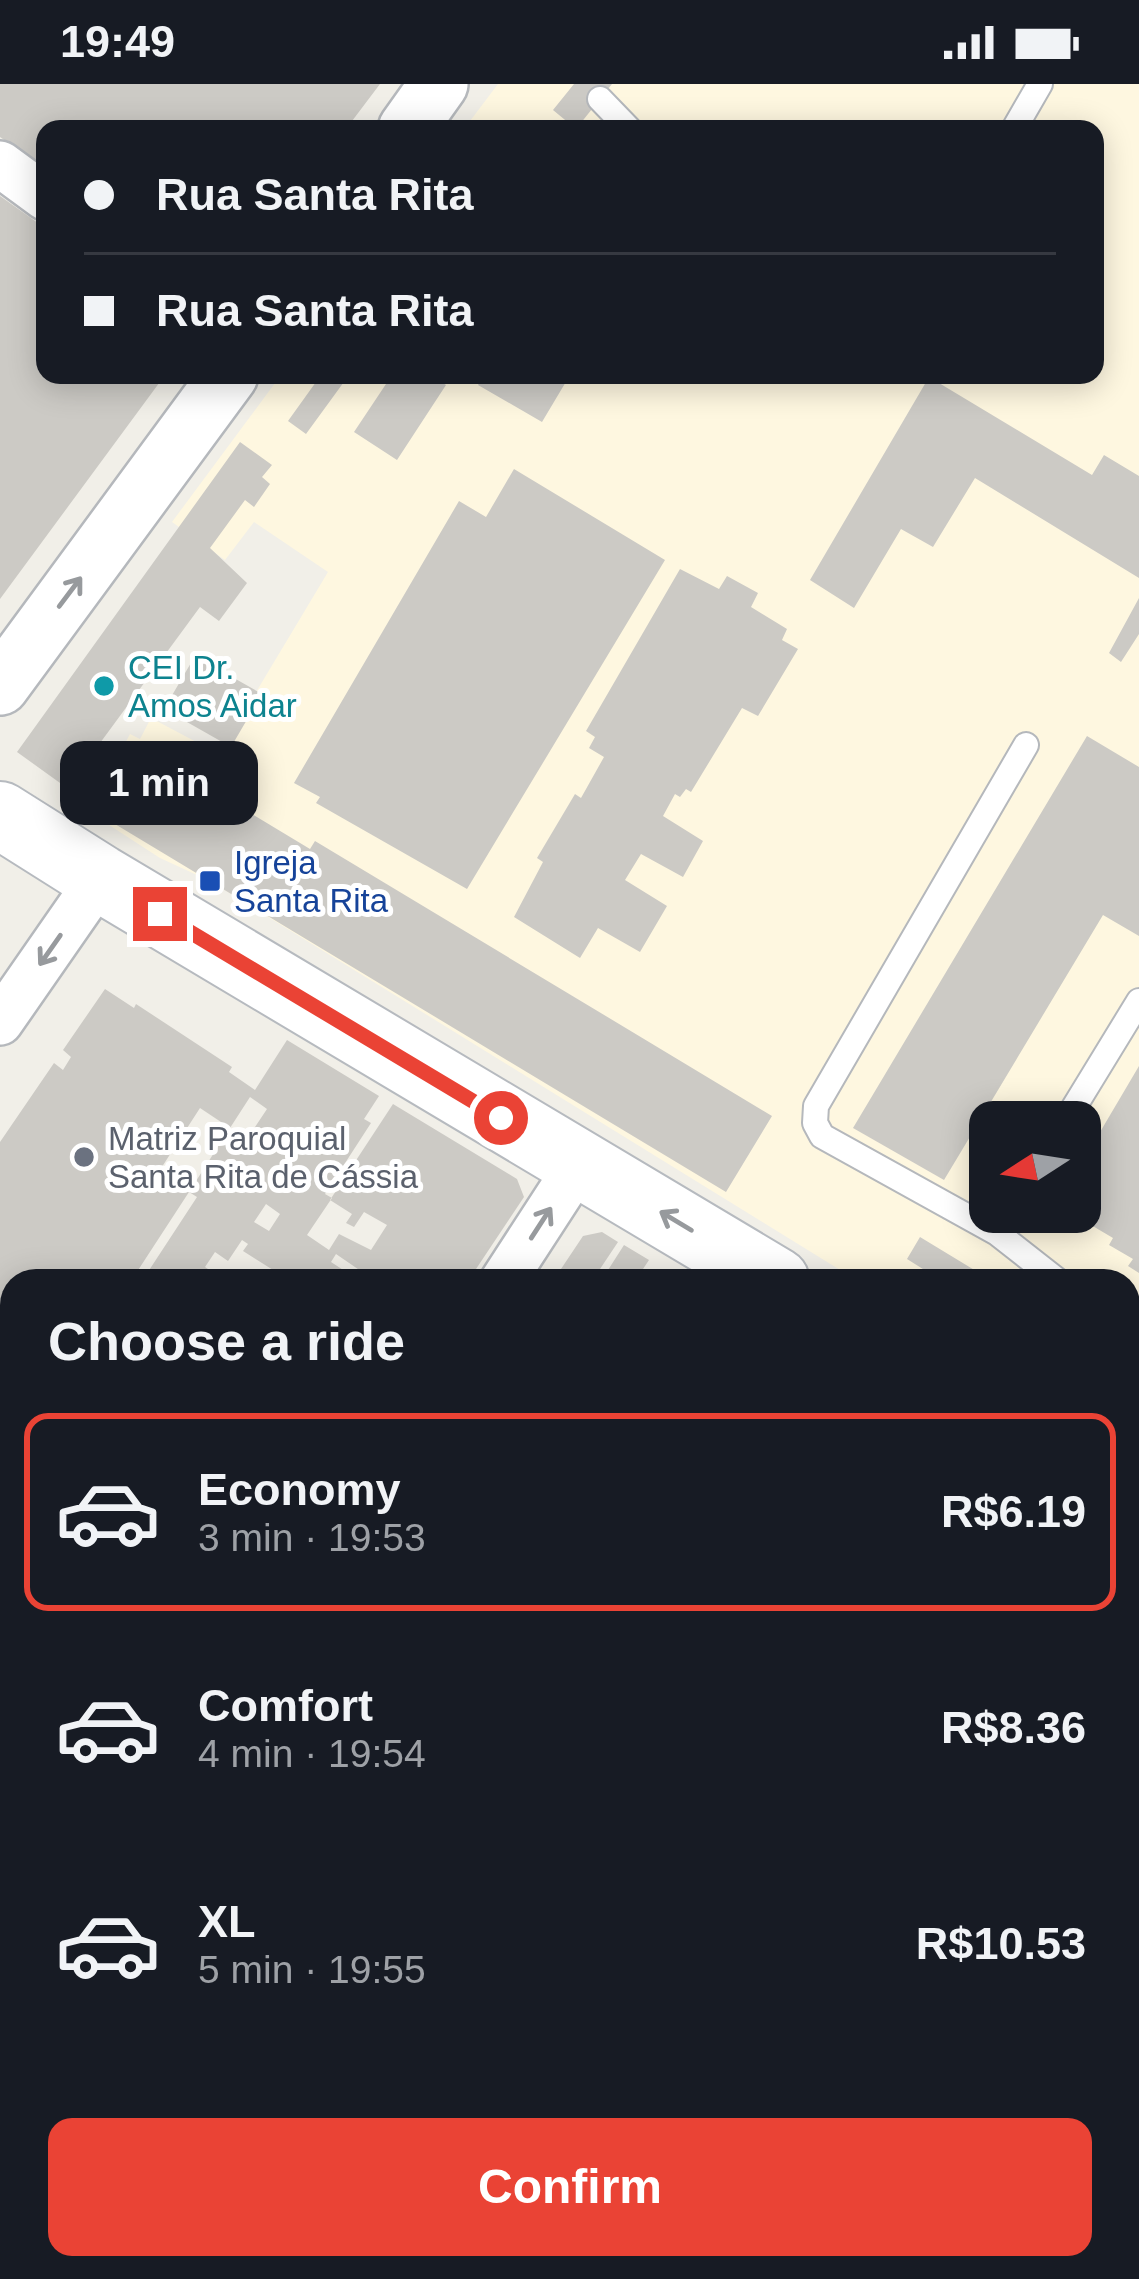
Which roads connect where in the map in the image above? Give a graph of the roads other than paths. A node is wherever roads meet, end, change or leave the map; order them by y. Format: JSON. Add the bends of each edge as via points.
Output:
{"nodes":[{"id":1,"x":440,"y":84,"type":"edge"},
{"id":2,"x":1040,"y":84,"type":"edge"},
{"id":3,"x":600,"y":99,"type":"dead end"},
{"id":4,"x":414,"y":120,"type":"edge"},
{"id":5,"x":620,"y":120,"type":"edge"},
{"id":6,"x":1019,"y":120,"type":"edge"},
{"id":7,"x":0,"y":164,"type":"edge"},
{"id":8,"x":36,"y":190,"type":"edge"},
{"id":9,"x":223,"y":384,"type":"edge"},
{"id":10,"x":0,"y":686,"type":"edge"},
{"id":11,"x":1025,"y":745,"type":"dead end"},
{"id":12,"x":0,"y":814,"type":"edge"},
{"id":13,"x":100,"y":878,"type":"junction"},
{"id":14,"x":1139,"y":1001,"type":"edge"},
{"id":15,"x":0,"y":1022,"type":"edge"},
{"id":16,"x":1078,"y":1101,"type":"edge"},
{"id":17,"x":579,"y":1164,"type":"junction"},
{"id":18,"x":969,"y":1205,"type":"edge"},
{"id":19,"x":1014,"y":1233,"type":"edge"},
{"id":20,"x":511,"y":1269,"type":"edge"},
{"id":21,"x":756,"y":1269,"type":"edge"},
{"id":22,"x":1047,"y":1269,"type":"edge"}],
"edges":[{"from":1,"to":4,"type":"street"},
{"from":2,"to":6,"type":"lane"},
{"from":3,"to":5,"type":"lane"},
{"from":7,"to":8,"type":"street"},
{"from":10,"to":9,"type":"street","one_way":true},
{"from":11,"to":18,"type":"lane","via":[[816,1106],[822,1136]]},
{"from":12,"to":13,"type":"main road"},
{"from":13,"to":15,"type":"street","one_way":true},
{"from":13,"to":17,"type":"main road"},
{"from":14,"to":16,"type":"lane"},
{"from":20,"to":17,"type":"street","one_way":true},
{"from":21,"to":17,"type":"main road","one_way":true},
{"from":19,"to":22,"type":"lane"}]}
